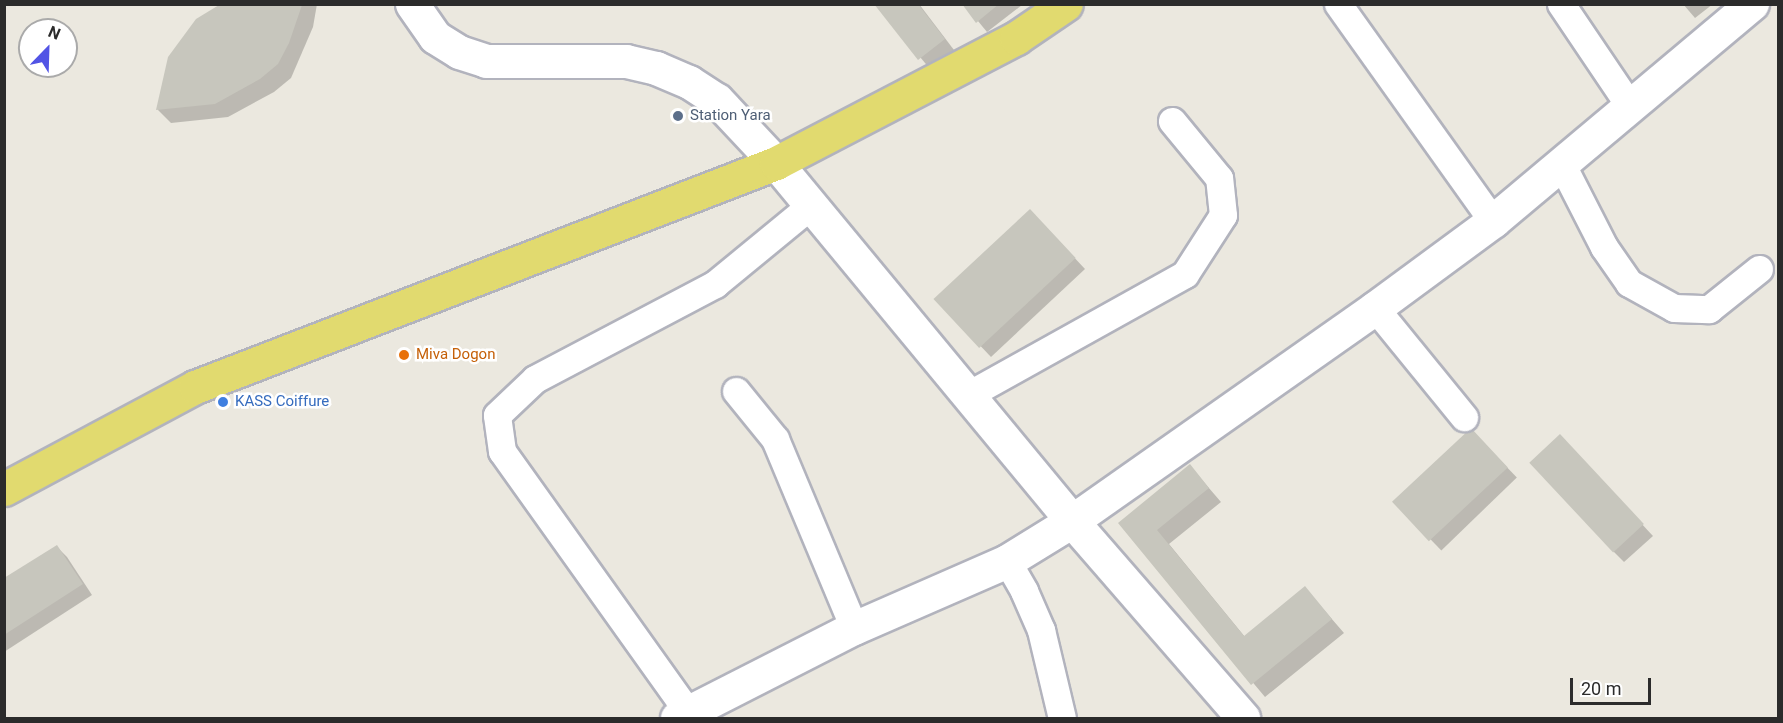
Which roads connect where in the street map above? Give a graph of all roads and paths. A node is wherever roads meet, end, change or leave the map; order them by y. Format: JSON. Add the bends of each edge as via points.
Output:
{"nodes":[{"id":1,"x":412,"y":4,"type":"edge"},
{"id":2,"x":1066,"y":4,"type":"edge"},
{"id":3,"x":1338,"y":4,"type":"edge"},
{"id":4,"x":1561,"y":4,"type":"edge"},
{"id":5,"x":1752,"y":4,"type":"edge"},
{"id":6,"x":1629,"y":105,"type":"junction"},
{"id":7,"x":1172,"y":121,"type":"dead end"},
{"id":8,"x":776,"y":163,"type":"junction"},
{"id":9,"x":1561,"y":163,"type":"junction"},
{"id":10,"x":810,"y":206,"type":"junction"},
{"id":11,"x":1493,"y":221,"type":"junction"},
{"id":12,"x":1759,"y":269,"type":"dead end"},
{"id":13,"x":1375,"y":308,"type":"junction"},
{"id":14,"x":736,"y":391,"type":"dead end"},
{"id":15,"x":968,"y":395,"type":"junction"},
{"id":16,"x":1464,"y":417,"type":"dead end"},
{"id":17,"x":4,"y":489,"type":"edge"},
{"id":18,"x":1072,"y":521,"type":"junction"},
{"id":19,"x":1007,"y":561,"type":"junction"},
{"id":20,"x":854,"y":628,"type":"junction"},
{"id":21,"x":682,"y":715,"type":"edge"},
{"id":22,"x":1062,"y":718,"type":"edge"},
{"id":23,"x":1243,"y":718,"type":"edge"}],
"edges":[{"from":1,"to":8,"type":"main road","via":[[435,37],[459,52],[486,61],[626,61],[689,82],[717,100]]},
{"from":2,"to":8,"type":"main road","via":[[1016,38]]},
{"from":3,"to":11,"type":"street"},
{"from":4,"to":6,"type":"street"},
{"from":5,"to":6,"type":"main road"},
{"from":6,"to":9,"type":"main road"},
{"from":7,"to":15,"type":"street","via":[[1219,178],[1223,215],[1185,274]]},
{"from":8,"to":10,"type":"main road"},
{"from":8,"to":17,"type":"main road","via":[[195,387]]},
{"from":9,"to":11,"type":"main road"},
{"from":9,"to":12,"type":"street","via":[[1604,247],[1629,284],[1674,308],[1709,309]]},
{"from":10,"to":15,"type":"main road"},
{"from":10,"to":21,"type":"street","via":[[715,284],[535,379],[497,415],[502,452]]},
{"from":11,"to":13,"type":"main road"},
{"from":13,"to":16,"type":"street"},
{"from":13,"to":18,"type":"main road"},
{"from":14,"to":20,"type":"street","via":[[775,439]]},
{"from":15,"to":18,"type":"main road"},
{"from":18,"to":19,"type":"main road"},
{"from":18,"to":23,"type":"main road"},
{"from":19,"to":20,"type":"main road"},
{"from":19,"to":22,"type":"street","via":[[1041,630]]},
{"from":20,"to":21,"type":"main road"}]}
